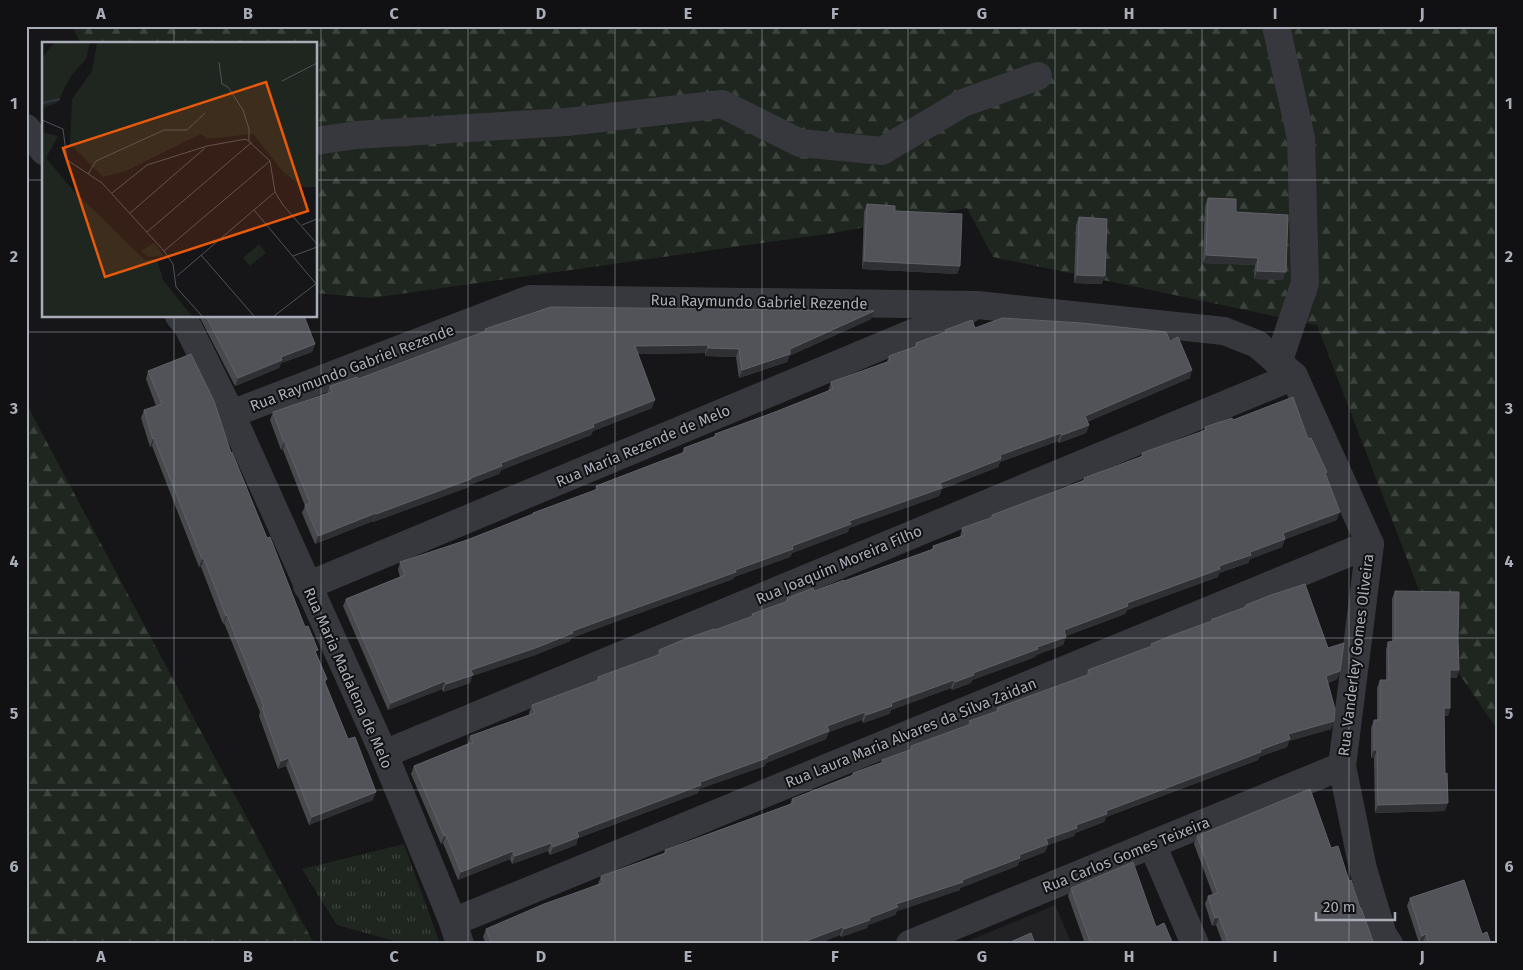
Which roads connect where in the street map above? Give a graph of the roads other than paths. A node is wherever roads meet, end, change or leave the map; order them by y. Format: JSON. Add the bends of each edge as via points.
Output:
{"nodes":[{"id":1,"x":1276,"y":26,"type":"edge"},
{"id":2,"x":1038,"y":76,"type":"dead end"},
{"id":3,"x":26,"y":128,"type":"edge"},
{"id":4,"x":318,"y":141,"type":"edge"},
{"id":5,"x":42,"y":148,"type":"edge"},
{"id":6,"x":978,"y":305,"type":"junction"},
{"id":7,"x":181,"y":318,"type":"edge"},
{"id":8,"x":1286,"y":370,"type":"junction"},
{"id":9,"x":231,"y":414,"type":"junction"},
{"id":10,"x":1370,"y":544,"type":"junction"},
{"id":11,"x":307,"y":586,"type":"junction"},
{"id":12,"x":384,"y":754,"type":"junction"},
{"id":13,"x":1342,"y":766,"type":"junction"},
{"id":14,"x":1152,"y":844,"type":"junction"},
{"id":15,"x":456,"y":933,"type":"edge"},
{"id":16,"x":910,"y":944,"type":"edge"},
{"id":17,"x":1195,"y":944,"type":"edge"},
{"id":18,"x":1389,"y":944,"type":"edge"}],
"edges":[{"from":1,"to":8,"type":"street","via":[[1301,138],[1304,283]]},
{"from":2,"to":4,"type":"street","via":[[964,103],[882,151],[800,143],[722,104],[567,122],[356,135]]},
{"from":3,"to":5,"type":"street"},
{"from":6,"to":8,"type":"street","name":"Rua Raymundo Gabriel Rezende","via":[[1224,331],[1257,344]]},
{"from":6,"to":9,"type":"street","name":"Rua Raymundo Gabriel Rezende","via":[[530,299]]},
{"from":6,"to":11,"type":"street","name":"Rua Maria Rezende de Melo"},
{"from":7,"to":9,"type":"street","name":"Rua Maria Madalena de Melo"},
{"from":8,"to":10,"type":"street","name":"Rua Vanderley Gomes Oliveira"},
{"from":8,"to":12,"type":"street","name":"Rua Joaquim Moreira Filho"},
{"from":9,"to":11,"type":"street","name":"Rua Maria Madalena de Melo"},
{"from":10,"to":13,"type":"street","name":"Rua Vanderley Gomes Oliveira"},
{"from":10,"to":15,"type":"street","name":"Rua Laura Maria Alvares da Silva Zaidan"},
{"from":11,"to":12,"type":"street","name":"Rua Maria Madalena de Melo"},
{"from":12,"to":15,"type":"street","name":"Rua Maria Madalena de Melo"},
{"from":13,"to":14,"type":"street","name":"Rua Carlos Gomes Teixeira"},
{"from":13,"to":18,"type":"street","name":"Rua Vanderley Gomes Oliveira","via":[[1363,869],[1383,935]]},
{"from":14,"to":16,"type":"street","name":"Rua Carlos Gomes Teixeira"},
{"from":14,"to":17,"type":"street"}]}
